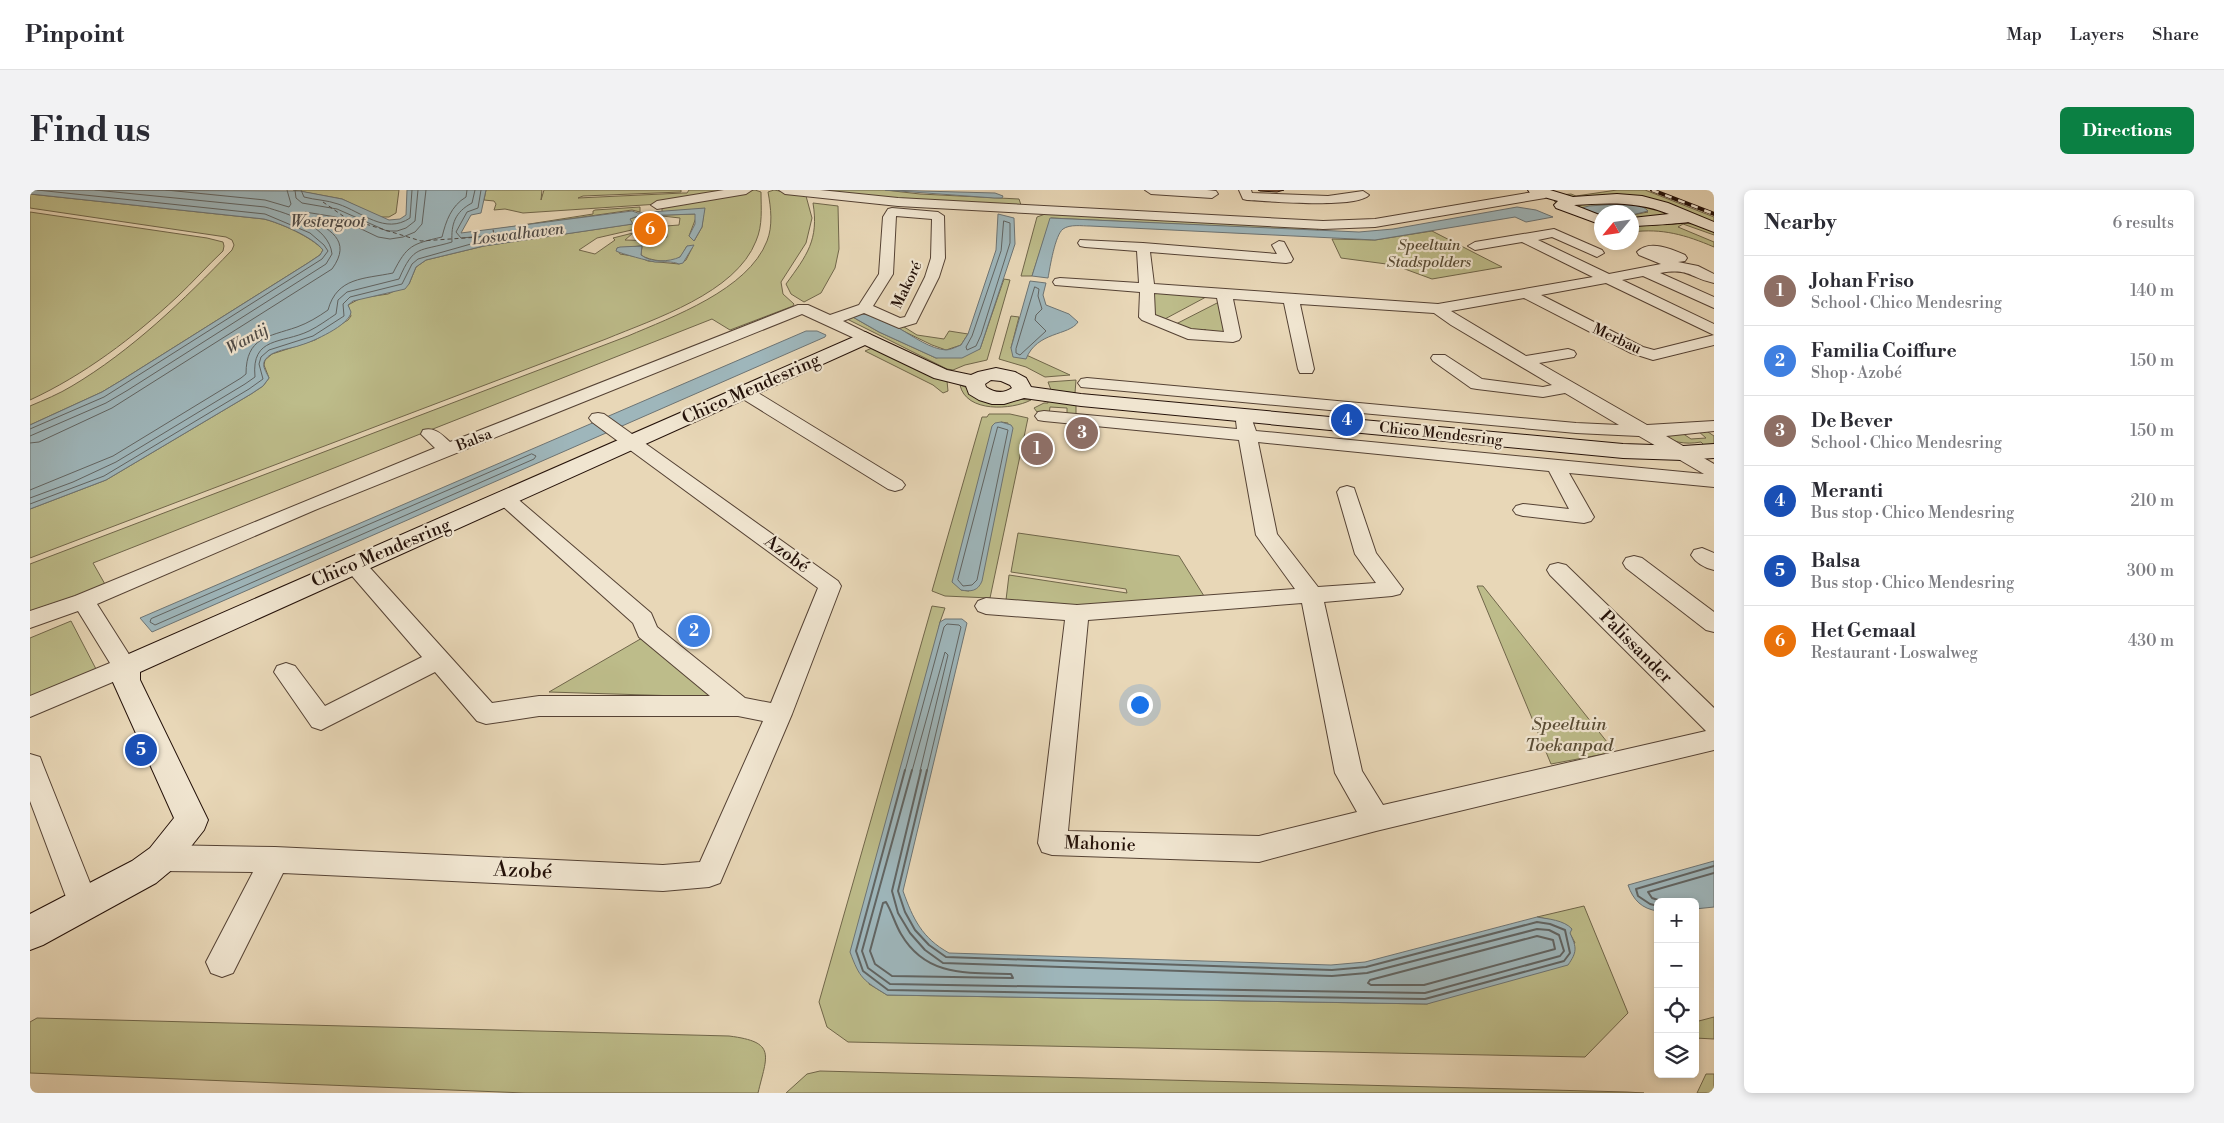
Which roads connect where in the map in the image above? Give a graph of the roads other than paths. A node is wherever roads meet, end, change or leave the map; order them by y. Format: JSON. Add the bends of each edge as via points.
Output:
{"nodes":[{"id":1,"x":746,"y":190,"type":"edge"},
{"id":2,"x":785,"y":190,"type":"edge"},
{"id":3,"x":1151,"y":190,"type":"edge"},
{"id":4,"x":1233,"y":192,"type":"edge"},
{"id":5,"x":1536,"y":192,"type":"edge"},
{"id":6,"x":1363,"y":195,"type":"dead end"},
{"id":7,"x":657,"y":205,"type":"dead end"},
{"id":8,"x":1594,"y":218,"type":"edge"},
{"id":9,"x":1639,"y":221,"type":"edge"},
{"id":10,"x":1710,"y":226,"type":"edge"},
{"id":11,"x":1524,"y":238,"type":"junction"},
{"id":12,"x":1085,"y":243,"type":"dead end"},
{"id":13,"x":1279,"y":245,"type":"dead end"},
{"id":14,"x":1475,"y":246,"type":"dead end"},
{"id":15,"x":1143,"y":247,"type":"junction"},
{"id":16,"x":1597,"y":253,"type":"dead end"},
{"id":17,"x":1646,"y":272,"type":"junction"},
{"id":18,"x":1606,"y":279,"type":"junction"},
{"id":19,"x":1714,"y":279,"type":"edge"},
{"id":20,"x":1060,"y":282,"type":"dead end"},
{"id":21,"x":1147,"y":288,"type":"junction"},
{"id":22,"x":1526,"y":293,"type":"junction"},
{"id":23,"x":1224,"y":294,"type":"junction"},
{"id":24,"x":1291,"y":299,"type":"junction"},
{"id":25,"x":1714,"y":303,"type":"edge"},
{"id":26,"x":864,"y":308,"type":"junction"},
{"id":27,"x":1438,"y":309,"type":"junction"},
{"id":28,"x":829,"y":321,"type":"junction"},
{"id":29,"x":1714,"y":330,"type":"edge"},
{"id":30,"x":865,"y":338,"type":"junction"},
{"id":31,"x":1714,"y":340,"type":"edge"},
{"id":32,"x":1568,"y":354,"type":"dead end"},
{"id":33,"x":1439,"y":358,"type":"dead end"},
{"id":34,"x":1523,"y":361,"type":"junction"},
{"id":35,"x":1306,"y":369,"type":"dead end"},
{"id":36,"x":1567,"y":387,"type":"junction"},
{"id":37,"x":744,"y":392,"type":"junction"},
{"id":38,"x":1083,"y":401,"type":"junction"},
{"id":39,"x":1044,"y":416,"type":"dead end"},
{"id":40,"x":1244,"y":416,"type":"junction"},
{"id":41,"x":598,"y":418,"type":"dead end"},
{"id":42,"x":1714,"y":426,"type":"edge"},
{"id":43,"x":1643,"y":430,"type":"junction"},
{"id":44,"x":430,"y":434,"type":"dead end"},
{"id":45,"x":626,"y":437,"type":"junction"},
{"id":46,"x":448,"y":450,"type":"junction"},
{"id":47,"x":1714,"y":451,"type":"edge"},
{"id":48,"x":1683,"y":453,"type":"junction"},
{"id":49,"x":1555,"y":465,"type":"junction"},
{"id":50,"x":1714,"y":472,"type":"edge"},
{"id":51,"x":1714,"y":481,"type":"edge"},
{"id":52,"x":895,"y":485,"type":"dead end"},
{"id":53,"x":1347,"y":492,"type":"dead end"},
{"id":54,"x":506,"y":499,"type":"junction"},
{"id":55,"x":1523,"y":510,"type":"dead end"},
{"id":56,"x":1634,"y":563,"type":"dead end"},
{"id":57,"x":354,"y":564,"type":"junction"},
{"id":58,"x":1558,"y":570,"type":"dead end"},
{"id":59,"x":1312,"y":594,"type":"junction"},
{"id":60,"x":82,"y":601,"type":"junction"},
{"id":61,"x":986,"y":606,"type":"dead end"},
{"id":62,"x":1077,"y":613,"type":"junction"},
{"id":63,"x":30,"y":620,"type":"edge"},
{"id":64,"x":1714,"y":624,"type":"edge"},
{"id":65,"x":438,"y":660,"type":"junction"},
{"id":66,"x":125,"y":667,"type":"junction"},
{"id":67,"x":286,"y":672,"type":"dead end"},
{"id":68,"x":738,"y":706,"type":"junction"},
{"id":69,"x":30,"y":707,"type":"edge"},
{"id":70,"x":779,"y":714,"type":"junction"},
{"id":71,"x":1714,"y":724,"type":"edge"},
{"id":72,"x":1714,"y":740,"type":"edge"},
{"id":73,"x":30,"y":765,"type":"edge"},
{"id":74,"x":1376,"y":819,"type":"junction"},
{"id":75,"x":162,"y":858,"type":"junction"},
{"id":76,"x":275,"y":860,"type":"junction"},
{"id":77,"x":83,"y":903,"type":"junction"},
{"id":78,"x":30,"y":933,"type":"edge"},
{"id":79,"x":222,"y":962,"type":"dead end"}],
"edges":[{"from":1,"to":7,"type":"street"},
{"from":2,"to":5,"type":"street","via":[[898,202],[1323,225],[1375,223]]},
{"from":3,"to":4,"type":"street"},
{"from":4,"to":6,"type":"street","via":[[1328,200]]},
{"from":5,"to":8,"type":"street"},
{"from":5,"to":10,"type":"street","via":[[1563,200],[1642,200]]},
{"from":9,"to":10,"type":"street","via":[[1670,218]]},
{"from":11,"to":14,"type":"street"},
{"from":11,"to":16,"type":"street","via":[[1554,233]]},
{"from":11,"to":18,"type":"street"},
{"from":12,"to":15,"type":"street"},
{"from":13,"to":15,"type":"street","via":[[1286,259]]},
{"from":15,"to":21,"type":"street"},
{"from":17,"to":18,"type":"street"},
{"from":17,"to":19,"type":"street","via":[[1678,262]]},
{"from":17,"to":25,"type":"street"},
{"from":18,"to":22,"type":"street"},
{"from":18,"to":29,"type":"street"},
{"from":20,"to":21,"type":"street"},
{"from":21,"to":23,"type":"street"},
{"from":21,"to":23,"type":"street","via":[[1147,317],[1188,334],[1233,337]]},
{"from":22,"to":27,"type":"street"},
{"from":22,"to":31,"type":"street","name":"Merbau","via":[[1637,350],[1653,355]]},
{"from":23,"to":24,"type":"street"},
{"from":24,"to":27,"type":"street"},
{"from":24,"to":35,"type":"street"},
{"from":26,"to":26,"type":"street","name":"Makoré","via":[[886,274],[892,212],[938,216],[938,258],[911,320],[899,323]]},
{"from":26,"to":28,"type":"street","name":"Makoré"},
{"from":27,"to":34,"type":"street"},
{"from":28,"to":30,"type":"street","name":"Balsa"},
{"from":28,"to":46,"type":"street","name":"Balsa","via":[[803,308]]},
{"from":30,"to":37,"type":"street","name":"Chico Mendesring"},
{"from":30,"to":38,"type":"street","name":"Chico Mendesring","via":[[941,374],[975,382],[976,390],[994,398],[1010,398],[1020,392]]},
{"from":32,"to":34,"type":"street"},
{"from":33,"to":36,"type":"street","via":[[1477,384],[1543,392]]},
{"from":34,"to":36,"type":"street"},
{"from":36,"to":43,"type":"street"},
{"from":37,"to":45,"type":"street","name":"Chico Mendesring"},
{"from":37,"to":52,"type":"street"},
{"from":38,"to":39,"type":"street","name":"Chico Mendesring"},
{"from":38,"to":40,"type":"street","name":"Chico Mendesring"},
{"from":40,"to":43,"type":"street","name":"Chico Mendesring"},
{"from":40,"to":48,"type":"street","name":"Chico Mendesring","via":[[1623,452]]},
{"from":40,"to":49,"type":"street","name":"Chico Mendesring"},
{"from":40,"to":59,"type":"street","via":[[1267,536]]},
{"from":41,"to":45,"type":"street"},
{"from":42,"to":43,"type":"street","name":"Chico Mendesring"},
{"from":43,"to":48,"type":"street"},
{"from":44,"to":46,"type":"street"},
{"from":45,"to":54,"type":"street","name":"Chico Mendesring"},
{"from":45,"to":70,"type":"street","name":"Azobé","via":[[830,586]]},
{"from":46,"to":60,"type":"street","name":"Balsa"},
{"from":47,"to":48,"type":"street","name":"Chico Mendesring"},
{"from":48,"to":50,"type":"street"},
{"from":49,"to":51,"type":"street","name":"Chico Mendesring"},
{"from":49,"to":55,"type":"street","via":[[1584,517]]},
{"from":53,"to":59,"type":"street","via":[[1366,554],[1392,589]]},
{"from":54,"to":57,"type":"street","name":"Chico Mendesring"},
{"from":54,"to":68,"type":"street","via":[[643,619],[647,631]]},
{"from":56,"to":64,"type":"street"},
{"from":57,"to":65,"type":"street"},
{"from":57,"to":66,"type":"street","name":"Chico Mendesring"},
{"from":58,"to":71,"type":"street","name":"Palissander"},
{"from":59,"to":62,"type":"street"},
{"from":59,"to":74,"type":"street","via":[[1349,773]]},
{"from":60,"to":63,"type":"street","name":"Balsa"},
{"from":60,"to":66,"type":"street"},
{"from":61,"to":62,"type":"street"},
{"from":62,"to":74,"type":"street","name":"Mahonie","via":[[1052,843],[1259,849]]},
{"from":65,"to":67,"type":"street","via":[[321,720]]},
{"from":65,"to":68,"type":"street","via":[[486,714],[539,706]]},
{"from":66,"to":69,"type":"street"},
{"from":66,"to":75,"type":"street","via":[[126,680],[192,820]]},
{"from":68,"to":70,"type":"street"},
{"from":70,"to":76,"type":"street","name":"Azobé","via":[[709,874],[663,878]]},
{"from":72,"to":74,"type":"street","name":"Mahonie"},
{"from":73,"to":77,"type":"street"},
{"from":75,"to":76,"type":"street","name":"Azobé"},
{"from":75,"to":77,"type":"street","via":[[144,872]]},
{"from":76,"to":79,"type":"street"},
{"from":77,"to":78,"type":"street"}]}
